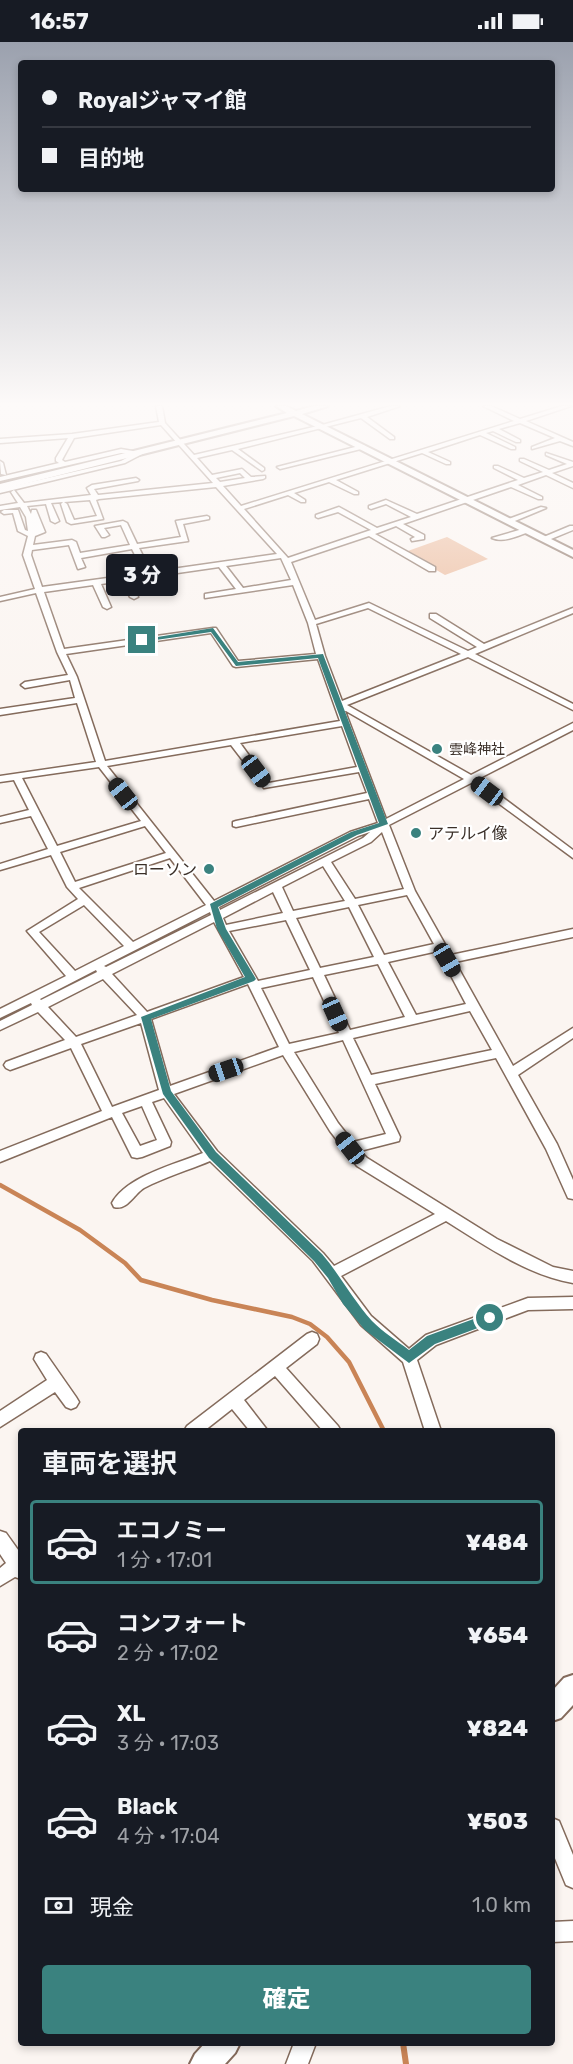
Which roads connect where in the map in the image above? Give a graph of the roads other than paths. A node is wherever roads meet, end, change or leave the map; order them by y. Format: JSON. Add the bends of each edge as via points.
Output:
{"nodes":[{"id":1,"x":19,"y":500,"type":"edge"},
{"id":2,"x":61,"y":500,"type":"edge"},
{"id":3,"x":87,"y":500,"type":"edge"},
{"id":4,"x":95,"y":500,"type":"edge"},
{"id":5,"x":233,"y":500,"type":"edge"},
{"id":6,"x":265,"y":500,"type":"edge"},
{"id":7,"x":466,"y":500,"type":"edge"},
{"id":8,"x":467,"y":500,"type":"edge"},
{"id":9,"x":64,"y":504,"type":"junction"},
{"id":10,"x":22,"y":505,"type":"junction"},
{"id":11,"x":49,"y":505,"type":"junction"},
{"id":12,"x":371,"y":507,"type":"dead end"},
{"id":13,"x":240,"y":508,"type":"junction"},
{"id":14,"x":543,"y":508,"type":"dead end"},
{"id":15,"x":0,"y":510,"type":"edge"},
{"id":16,"x":318,"y":516,"type":"dead end"},
{"id":17,"x":417,"y":517,"type":"junction"},
{"id":18,"x":207,"y":518,"type":"dead end"},
{"id":19,"x":56,"y":521,"type":"dead end"},
{"id":20,"x":507,"y":521,"type":"junction"},
{"id":21,"x":397,"y":524,"type":"junction"},
{"id":22,"x":573,"y":528,"type":"edge"},
{"id":23,"x":526,"y":530,"type":"junction"},
{"id":24,"x":373,"y":532,"type":"junction"},
{"id":25,"x":32,"y":535,"type":"junction"},
{"id":26,"x":105,"y":535,"type":"dead end"},
{"id":27,"x":496,"y":538,"type":"dead end"},
{"id":28,"x":415,"y":539,"type":"dead end"},
{"id":29,"x":543,"y":539,"type":"junction"},
{"id":30,"x":135,"y":547,"type":"junction"},
{"id":31,"x":29,"y":548,"type":"junction"},
{"id":32,"x":573,"y":554,"type":"edge"},
{"id":33,"x":77,"y":556,"type":"junction"},
{"id":34,"x":284,"y":558,"type":"junction"},
{"id":35,"x":220,"y":564,"type":"junction"},
{"id":36,"x":81,"y":567,"type":"dead end"},
{"id":37,"x":432,"y":569,"type":"dead end"},
{"id":38,"x":148,"y":574,"type":"junction"},
{"id":39,"x":124,"y":578,"type":"junction"},
{"id":40,"x":96,"y":582,"type":"junction"},
{"id":41,"x":295,"y":582,"type":"junction"},
{"id":42,"x":254,"y":588,"type":"junction"},
{"id":43,"x":40,"y":590,"type":"junction"},
{"id":44,"x":241,"y":590,"type":"junction"},
{"id":45,"x":207,"y":596,"type":"dead end"},
{"id":46,"x":134,"y":597,"type":"dead end"},
{"id":47,"x":259,"y":598,"type":"dead end"},
{"id":48,"x":0,"y":599,"type":"edge"},
{"id":49,"x":107,"y":607,"type":"dead end"},
{"id":50,"x":573,"y":610,"type":"edge"},
{"id":51,"x":434,"y":616,"type":"dead end"},
{"id":52,"x":312,"y":623,"type":"junction"},
{"id":53,"x":483,"y":647,"type":"junction"},
{"id":54,"x":61,"y":652,"type":"junction"},
{"id":55,"x":468,"y":654,"type":"junction"},
{"id":56,"x":321,"y":656,"type":"junction"},
{"id":57,"x":73,"y":677,"type":"junction"},
{"id":58,"x":25,"y":685,"type":"dead end"},
{"id":59,"x":80,"y":700,"type":"junction"},
{"id":60,"x":339,"y":705,"type":"junction"},
{"id":61,"x":573,"y":707,"type":"edge"},
{"id":62,"x":0,"y":712,"type":"edge"},
{"id":63,"x":345,"y":723,"type":"junction"},
{"id":64,"x":573,"y":726,"type":"edge"},
{"id":65,"x":233,"y":741,"type":"junction"},
{"id":66,"x":100,"y":765,"type":"junction"},
{"id":67,"x":362,"y":769,"type":"junction"},
{"id":68,"x":17,"y":777,"type":"junction"},
{"id":69,"x":470,"y":778,"type":"junction"},
{"id":70,"x":0,"y":779,"type":"edge"},
{"id":71,"x":372,"y":795,"type":"junction"},
{"id":72,"x":34,"y":812,"type":"junction"},
{"id":73,"x":0,"y":820,"type":"edge"},
{"id":74,"x":145,"y":823,"type":"junction"},
{"id":75,"x":236,"y":824,"type":"dead end"},
{"id":76,"x":384,"y":824,"type":"junction"},
{"id":77,"x":52,"y":851,"type":"junction"},
{"id":78,"x":170,"y":855,"type":"junction"},
{"id":79,"x":573,"y":855,"type":"edge"},
{"id":80,"x":325,"y":861,"type":"junction"},
{"id":81,"x":0,"y":867,"type":"edge"},
{"id":82,"x":276,"y":886,"type":"junction"},
{"id":83,"x":72,"y":887,"type":"junction"},
{"id":84,"x":410,"y":891,"type":"junction"},
{"id":85,"x":85,"y":900,"type":"junction"},
{"id":86,"x":352,"y":903,"type":"junction"},
{"id":87,"x":215,"y":911,"type":"junction"},
{"id":88,"x":289,"y":916,"type":"junction"},
{"id":89,"x":222,"y":929,"type":"junction"},
{"id":90,"x":573,"y":933,"type":"edge"},
{"id":91,"x":131,"y":947,"type":"junction"},
{"id":92,"x":439,"y":947,"type":"junction"},
{"id":93,"x":380,"y":959,"type":"junction"},
{"id":94,"x":447,"y":960,"type":"junction"},
{"id":95,"x":100,"y":969,"type":"junction"},
{"id":96,"x":316,"y":972,"type":"junction"},
{"id":97,"x":74,"y":977,"type":"junction"},
{"id":98,"x":252,"y":982,"type":"junction"},
{"id":99,"x":35,"y":1002,"type":"junction"},
{"id":100,"x":474,"y":1006,"type":"junction"},
{"id":101,"x":0,"y":1014,"type":"edge"},
{"id":102,"x":145,"y":1017,"type":"junction"},
{"id":103,"x":412,"y":1019,"type":"junction"},
{"id":104,"x":0,"y":1026,"type":"edge"},
{"id":105,"x":573,"y":1032,"type":"edge"},
{"id":106,"x":344,"y":1035,"type":"junction"},
{"id":107,"x":74,"y":1042,"type":"junction"},
{"id":108,"x":286,"y":1049,"type":"junction"},
{"id":109,"x":499,"y":1053,"type":"junction"},
{"id":110,"x":10,"y":1065,"type":"dead end"},
{"id":111,"x":511,"y":1073,"type":"junction"},
{"id":112,"x":367,"y":1081,"type":"junction"},
{"id":113,"x":166,"y":1092,"type":"junction"},
{"id":114,"x":145,"y":1100,"type":"junction"},
{"id":115,"x":112,"y":1112,"type":"junction"},
{"id":116,"x":350,"y":1148,"type":"junction"},
{"id":117,"x":212,"y":1155,"type":"junction"},
{"id":118,"x":0,"y":1157,"type":"edge"},
{"id":119,"x":573,"y":1194,"type":"edge"},
{"id":120,"x":119,"y":1203,"type":"dead end"},
{"id":121,"x":446,"y":1215,"type":"junction"},
{"id":122,"x":332,"y":1274,"type":"junction"},
{"id":123,"x":573,"y":1276,"type":"edge"},
{"id":124,"x":573,"y":1303,"type":"edge"},
{"id":125,"x":312,"y":1339,"type":"dead end"},
{"id":126,"x":409,"y":1358,"type":"junction"},
{"id":127,"x":41,"y":1359,"type":"dead end"},
{"id":128,"x":276,"y":1367,"type":"junction"},
{"id":129,"x":57,"y":1382,"type":"junction"},
{"id":130,"x":234,"y":1400,"type":"junction"},
{"id":131,"x":71,"y":1402,"type":"dead end"},
{"id":132,"x":0,"y":1420,"type":"edge"},
{"id":133,"x":196,"y":1428,"type":"edge"},
{"id":134,"x":257,"y":1428,"type":"edge"},
{"id":135,"x":330,"y":1428,"type":"edge"},
{"id":136,"x":432,"y":1428,"type":"edge"},
{"id":137,"x":0,"y":1539,"type":"edge"},
{"id":138,"x":18,"y":1563,"type":"edge"},
{"id":139,"x":18,"y":1567,"type":"edge"},
{"id":140,"x":0,"y":1578,"type":"edge"},
{"id":141,"x":573,"y":1687,"type":"edge"},
{"id":142,"x":555,"y":1705,"type":"edge"},
{"id":143,"x":555,"y":1835,"type":"edge"},
{"id":144,"x":573,"y":1878,"type":"edge"},
{"id":145,"x":573,"y":1931,"type":"edge"},
{"id":146,"x":555,"y":1932,"type":"edge"},
{"id":147,"x":222,"y":2046,"type":"edge"},
{"id":148,"x":304,"y":2046,"type":"edge"},
{"id":149,"x":205,"y":2064,"type":"edge"},
{"id":150,"x":297,"y":2064,"type":"edge"}],
"edges":[{"from":1,"to":10,"type":"street"},
{"from":2,"to":10,"type":"street"},
{"from":3,"to":9,"type":"street"},
{"from":4,"to":9,"type":"street","via":[[101,518],[71,522]]},
{"from":5,"to":13,"type":"street"},
{"from":6,"to":13,"type":"street"},
{"from":7,"to":17,"type":"street"},
{"from":8,"to":20,"type":"highway"},
{"from":9,"to":11,"type":"street"},
{"from":10,"to":15,"type":"street"},
{"from":10,"to":25,"type":"street","via":[[30,517]]},
{"from":11,"to":19,"type":"street"},
{"from":11,"to":25,"type":"street","via":[[33,508],[41,532]]},
{"from":12,"to":17,"type":"street","via":[[386,502]]},
{"from":13,"to":34,"type":"street"},
{"from":14,"to":20,"type":"street"},
{"from":15,"to":25,"type":"street","via":[[16,511],[22,531]]},
{"from":16,"to":24,"type":"street","via":[[339,509]]},
{"from":17,"to":21,"type":"street"},
{"from":18,"to":30,"type":"street","via":[[180,523],[185,539]]},
{"from":20,"to":23,"type":"highway"},
{"from":21,"to":24,"type":"street"},
{"from":21,"to":28,"type":"street","via":[[421,537]]},
{"from":22,"to":29,"type":"street"},
{"from":23,"to":27,"type":"street"},
{"from":23,"to":29,"type":"highway"},
{"from":24,"to":34,"type":"street"},
{"from":24,"to":37,"type":"street"},
{"from":25,"to":31,"type":"street"},
{"from":26,"to":30,"type":"street","via":[[99,526],[123,523]]},
{"from":29,"to":32,"type":"highway"},
{"from":30,"to":33,"type":"street"},
{"from":30,"to":38,"type":"street"},
{"from":31,"to":33,"type":"street","via":[[72,542]]},
{"from":31,"to":43,"type":"street","via":[[27,555]]},
{"from":33,"to":36,"type":"street"},
{"from":34,"to":35,"type":"street"},
{"from":34,"to":41,"type":"street"},
{"from":35,"to":38,"type":"street"},
{"from":35,"to":44,"type":"street"},
{"from":38,"to":39,"type":"street"},
{"from":39,"to":40,"type":"street"},
{"from":39,"to":46,"type":"street"},
{"from":40,"to":43,"type":"street"},
{"from":40,"to":49,"type":"street"},
{"from":41,"to":42,"type":"street"},
{"from":41,"to":52,"type":"street"},
{"from":42,"to":44,"type":"street"},
{"from":42,"to":47,"type":"street"},
{"from":43,"to":48,"type":"street"},
{"from":43,"to":54,"type":"street"},
{"from":44,"to":45,"type":"street"},
{"from":50,"to":53,"type":"street"},
{"from":51,"to":53,"type":"street"},
{"from":52,"to":55,"type":"street","via":[[369,605]]},
{"from":52,"to":56,"type":"street"},
{"from":53,"to":55,"type":"street"},
{"from":54,"to":56,"type":"street","via":[[213,630],[236,664]]},
{"from":54,"to":57,"type":"street"},
{"from":55,"to":60,"type":"street"},
{"from":55,"to":61,"type":"street"},
{"from":56,"to":60,"type":"street"},
{"from":57,"to":58,"type":"street"},
{"from":57,"to":59,"type":"street"},
{"from":59,"to":62,"type":"street"},
{"from":59,"to":66,"type":"street"},
{"from":60,"to":63,"type":"street"},
{"from":60,"to":69,"type":"street"},
{"from":63,"to":65,"type":"street"},
{"from":63,"to":67,"type":"street"},
{"from":64,"to":69,"type":"street"},
{"from":65,"to":66,"type":"street"},
{"from":65,"to":67,"type":"street","via":[[267,786]]},
{"from":66,"to":68,"type":"street"},
{"from":66,"to":74,"type":"street"},
{"from":67,"to":71,"type":"street"},
{"from":68,"to":70,"type":"street"},
{"from":68,"to":72,"type":"street"},
{"from":69,"to":76,"type":"street"},
{"from":69,"to":79,"type":"street"},
{"from":71,"to":75,"type":"street"},
{"from":71,"to":76,"type":"street"},
{"from":72,"to":73,"type":"street"},
{"from":72,"to":77,"type":"street"},
{"from":74,"to":77,"type":"street"},
{"from":74,"to":78,"type":"street"},
{"from":76,"to":80,"type":"street","via":[[367,840]]},
{"from":76,"to":84,"type":"street"},
{"from":76,"to":87,"type":"street","via":[[354,834]]},
{"from":77,"to":81,"type":"street"},
{"from":77,"to":83,"type":"street"},
{"from":78,"to":83,"type":"street"},
{"from":78,"to":87,"type":"street"},
{"from":80,"to":82,"type":"street"},
{"from":80,"to":86,"type":"street"},
{"from":82,"to":87,"type":"street"},
{"from":82,"to":88,"type":"street"},
{"from":83,"to":85,"type":"street"},
{"from":84,"to":86,"type":"street"},
{"from":84,"to":92,"type":"street"},
{"from":85,"to":91,"type":"street"},
{"from":85,"to":97,"type":"street","via":[[32,931]]},
{"from":86,"to":88,"type":"street"},
{"from":86,"to":93,"type":"street"},
{"from":87,"to":89,"type":"street"},
{"from":87,"to":91,"type":"street"},
{"from":87,"to":95,"type":"street"},
{"from":88,"to":89,"type":"street"},
{"from":88,"to":96,"type":"street"},
{"from":89,"to":98,"type":"street"},
{"from":90,"to":94,"type":"street"},
{"from":91,"to":95,"type":"street"},
{"from":92,"to":93,"type":"street"},
{"from":92,"to":94,"type":"street"},
{"from":93,"to":96,"type":"street"},
{"from":93,"to":103,"type":"street"},
{"from":94,"to":100,"type":"street"},
{"from":95,"to":97,"type":"street"},
{"from":95,"to":99,"type":"street"},
{"from":95,"to":102,"type":"street"},
{"from":96,"to":98,"type":"street"},
{"from":96,"to":106,"type":"street"},
{"from":97,"to":99,"type":"street"},
{"from":98,"to":102,"type":"street"},
{"from":98,"to":108,"type":"street"},
{"from":99,"to":101,"type":"street"},
{"from":99,"to":104,"type":"street"},
{"from":99,"to":107,"type":"street"},
{"from":100,"to":103,"type":"street"},
{"from":100,"to":109,"type":"street"},
{"from":102,"to":107,"type":"street"},
{"from":102,"to":113,"type":"street"},
{"from":103,"to":106,"type":"street"},
{"from":105,"to":111,"type":"street"},
{"from":106,"to":108,"type":"street"},
{"from":106,"to":112,"type":"street"},
{"from":107,"to":110,"type":"street"},
{"from":107,"to":115,"type":"street"},
{"from":108,"to":113,"type":"street"},
{"from":108,"to":116,"type":"street"},
{"from":109,"to":111,"type":"street"},
{"from":109,"to":112,"type":"street"},
{"from":111,"to":119,"type":"street"},
{"from":112,"to":116,"type":"street","via":[[394,1137]]},
{"from":113,"to":114,"type":"street"},
{"from":113,"to":117,"type":"street"},
{"from":114,"to":115,"type":"street"},
{"from":114,"to":115,"type":"street","via":[[165,1142],[138,1153]]},
{"from":115,"to":118,"type":"street"},
{"from":116,"to":121,"type":"street","via":[[362,1162]]},
{"from":117,"to":120,"type":"street","via":[[138,1185]]},
{"from":117,"to":122,"type":"street"},
{"from":121,"to":122,"type":"street"},
{"from":121,"to":123,"type":"street","via":[[551,1273]]},
{"from":122,"to":126,"type":"street","via":[[369,1326]]},
{"from":124,"to":126,"type":"street","via":[[528,1304],[431,1340]]},
{"from":125,"to":128,"type":"street"},
{"from":126,"to":136,"type":"street"},
{"from":127,"to":129,"type":"street"},
{"from":128,"to":130,"type":"street"},
{"from":128,"to":135,"type":"street"},
{"from":129,"to":131,"type":"street"},
{"from":129,"to":132,"type":"street"},
{"from":130,"to":133,"type":"street"},
{"from":130,"to":134,"type":"street"},
{"from":137,"to":138,"type":"street"},
{"from":139,"to":140,"type":"street"},
{"from":141,"to":142,"type":"highway"},
{"from":143,"to":144,"type":"street"},
{"from":145,"to":146,"type":"street"},
{"from":147,"to":149,"type":"highway"},
{"from":148,"to":150,"type":"street"}]}
